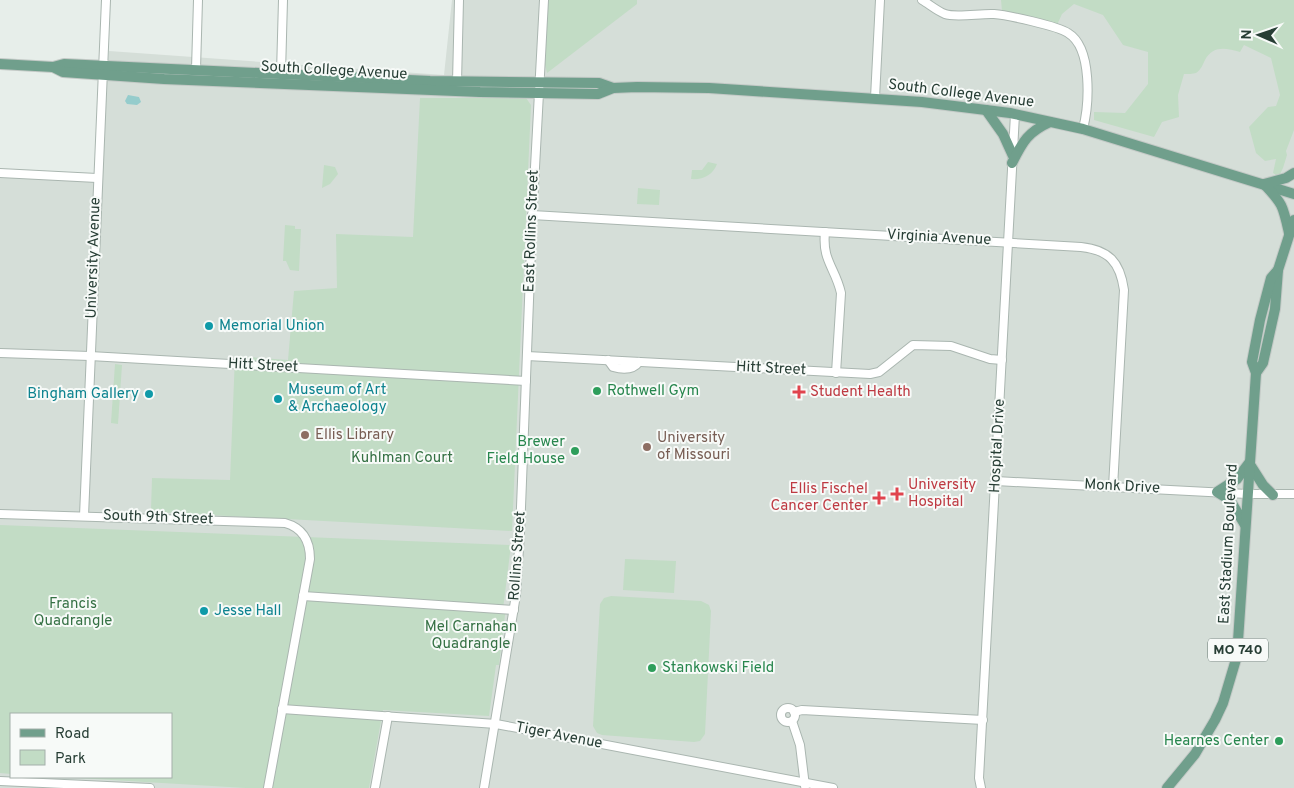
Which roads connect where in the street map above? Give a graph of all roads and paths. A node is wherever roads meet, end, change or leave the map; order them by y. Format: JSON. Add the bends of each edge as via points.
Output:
{"nodes":[{"id":1,"x":106,"y":0,"type":"edge"},
{"id":2,"x":198,"y":0,"type":"edge"},
{"id":3,"x":283,"y":0,"type":"edge"},
{"id":4,"x":459,"y":0,"type":"edge"},
{"id":5,"x":544,"y":0,"type":"edge"},
{"id":6,"x":880,"y":0,"type":"edge"},
{"id":7,"x":922,"y":0,"type":"edge"},
{"id":8,"x":0,"y":64,"type":"edge"},
{"id":9,"x":196,"y":69,"type":"junction"},
{"id":10,"x":102,"y":70,"type":"junction"},
{"id":11,"x":281,"y":73,"type":"junction"},
{"id":12,"x":457,"y":82,"type":"junction"},
{"id":13,"x":540,"y":82,"type":"junction"},
{"id":14,"x":613,"y":88,"type":"junction"},
{"id":15,"x":539,"y":94,"type":"junction"},
{"id":16,"x":875,"y":98,"type":"junction"},
{"id":17,"x":986,"y":110,"type":"junction"},
{"id":18,"x":1015,"y":114,"type":"junction"},
{"id":19,"x":1050,"y":122,"type":"junction"},
{"id":20,"x":1084,"y":129,"type":"junction"},
{"id":21,"x":1013,"y":159,"type":"junction"},
{"id":22,"x":0,"y":173,"type":"edge"},
{"id":23,"x":1294,"y":173,"type":"edge"},
{"id":24,"x":97,"y":178,"type":"junction"},
{"id":25,"x":1264,"y":184,"type":"junction"},
{"id":26,"x":1294,"y":194,"type":"edge"},
{"id":27,"x":532,"y":215,"type":"junction"},
{"id":28,"x":1294,"y":220,"type":"edge"},
{"id":29,"x":825,"y":232,"type":"junction"},
{"id":30,"x":1292,"y":232,"type":"edge"},
{"id":31,"x":1009,"y":242,"type":"junction"},
{"id":32,"x":0,"y":353,"type":"edge"},
{"id":33,"x":90,"y":356,"type":"junction"},
{"id":34,"x":527,"y":356,"type":"junction"},
{"id":35,"x":1002,"y":360,"type":"junction"},
{"id":36,"x":836,"y":373,"type":"junction"},
{"id":37,"x":526,"y":381,"type":"junction"},
{"id":38,"x":1249,"y":463,"type":"junction"},
{"id":39,"x":996,"y":480,"type":"junction"},
{"id":40,"x":1113,"y":486,"type":"junction"},
{"id":41,"x":1217,"y":492,"type":"junction"},
{"id":42,"x":1247,"y":494,"type":"junction"},
{"id":43,"x":1294,"y":494,"type":"edge"},
{"id":44,"x":1273,"y":495,"type":"junction"},
{"id":45,"x":0,"y":514,"type":"edge"},
{"id":46,"x":84,"y":516,"type":"junction"},
{"id":47,"x":1245,"y":525,"type":"junction"},
{"id":48,"x":303,"y":596,"type":"junction"},
{"id":49,"x":514,"y":610,"type":"junction"},
{"id":50,"x":282,"y":709,"type":"junction"},
{"id":51,"x":388,"y":716,"type":"junction"},
{"id":52,"x":984,"y":720,"type":"junction"},
{"id":53,"x":496,"y":724,"type":"junction"},
{"id":54,"x":979,"y":778,"type":"junction"},
{"id":55,"x":0,"y":780,"type":"edge"},
{"id":56,"x":805,"y":786,"type":"edge"},
{"id":57,"x":125,"y":788,"type":"edge"},
{"id":58,"x":150,"y":788,"type":"edge"},
{"id":59,"x":268,"y":788,"type":"edge"},
{"id":60,"x":375,"y":788,"type":"edge"},
{"id":61,"x":484,"y":788,"type":"edge"},
{"id":62,"x":833,"y":788,"type":"edge"},
{"id":63,"x":975,"y":788,"type":"edge"},
{"id":64,"x":981,"y":788,"type":"edge"},
{"id":65,"x":1167,"y":788,"type":"edge"}],
"edges":[{"from":1,"to":10,"type":"street","name":"University Avenue"},
{"from":2,"to":9,"type":"street"},
{"from":3,"to":11,"type":"street"},
{"from":4,"to":12,"type":"street"},
{"from":5,"to":13,"type":"street"},
{"from":6,"to":16,"type":"street"},
{"from":7,"to":20,"type":"street","via":[[947,15],[995,14],[1055,27],[1068,33],[1078,42],[1085,62],[1088,112]]},
{"from":8,"to":10,"type":"main road","name":"South College Avenue","via":[[53,67],[64,64]]},
{"from":9,"to":10,"type":"main road","name":"South College Avenue"},
{"from":9,"to":11,"type":"main road","name":"South College Avenue"},
{"from":10,"to":15,"type":"main road","name":"South College Avenue"},
{"from":10,"to":24,"type":"street","name":"University Avenue"},
{"from":11,"to":12,"type":"main road","name":"South College Avenue"},
{"from":12,"to":13,"type":"main road","name":"South College Avenue"},
{"from":13,"to":14,"type":"main road","name":"South College Avenue","via":[[599,84]]},
{"from":13,"to":15,"type":"street","name":"East Rollins Street"},
{"from":14,"to":15,"type":"main road","name":"South College Avenue","via":[[598,94]]},
{"from":14,"to":16,"type":"main road","name":"South College Avenue","via":[[709,88]]},
{"from":15,"to":27,"type":"street","name":"East Rollins Street"},
{"from":16,"to":17,"type":"main road","name":"South College Avenue"},
{"from":17,"to":18,"type":"main road","name":"South College Avenue"},
{"from":17,"to":21,"type":"main road","via":[[1004,134]]},
{"from":18,"to":19,"type":"main road","name":"South College Avenue"},
{"from":18,"to":21,"type":"street","name":"Hospital Drive"},
{"from":19,"to":20,"type":"main road","name":"South College Avenue"},
{"from":19,"to":21,"type":"main road","via":[[1026,137]]},
{"from":20,"to":25,"type":"main road","name":"South College Avenue"},
{"from":21,"to":31,"type":"street","name":"Hospital Drive"},
{"from":22,"to":24,"type":"street"},
{"from":23,"to":25,"type":"main road"},
{"from":24,"to":33,"type":"street","name":"University Avenue"},
{"from":25,"to":26,"type":"main road","name":"South College Avenue"},
{"from":25,"to":30,"type":"main road","via":[[1280,201]]},
{"from":27,"to":29,"type":"street","name":"Virginia Avenue"},
{"from":27,"to":34,"type":"street","name":"East Rollins Street"},
{"from":28,"to":30,"type":"main road","name":"East Stadium Boulevard","number":"MO 740"},
{"from":29,"to":31,"type":"street","name":"Virginia Avenue"},
{"from":29,"to":36,"type":"street","via":[[826,257],[841,293]]},
{"from":30,"to":38,"type":"main road","name":"East Stadium Boulevard","number":"MO 740","via":[[1278,270],[1278,292],[1263,363],[1256,373]]},
{"from":31,"to":35,"type":"street","name":"Hospital Drive"},
{"from":31,"to":40,"type":"street","name":"Virginia Avenue","via":[[1102,251],[1122,276],[1123,318]]},
{"from":32,"to":33,"type":"street","name":"Hitt Street"},
{"from":33,"to":37,"type":"street","name":"Hitt Street"},
{"from":33,"to":46,"type":"street","name":"University Avenue"},
{"from":34,"to":36,"type":"street","name":"Hitt Street"},
{"from":34,"to":37,"type":"street","name":"East Rollins Street"},
{"from":35,"to":36,"type":"street","name":"Hitt Street","via":[[990,360],[951,346],[913,345],[875,374]]},
{"from":35,"to":39,"type":"street","name":"Hospital Drive"},
{"from":37,"to":49,"type":"street","name":"Rollins Street"},
{"from":38,"to":41,"type":"main road","via":[[1237,479]]},
{"from":38,"to":42,"type":"main road","name":"East Stadium Boulevard","number":"MO 740"},
{"from":38,"to":44,"type":"main road"},
{"from":39,"to":40,"type":"street","name":"Monk Drive"},
{"from":39,"to":52,"type":"street","name":"Hospital Drive"},
{"from":40,"to":41,"type":"street","name":"Monk Drive"},
{"from":41,"to":42,"type":"street","name":"Monk Drive"},
{"from":41,"to":47,"type":"main road","via":[[1230,500]]},
{"from":42,"to":44,"type":"street","name":"Monk Drive"},
{"from":42,"to":47,"type":"main road","name":"East Stadium Boulevard","number":"MO 740"},
{"from":43,"to":44,"type":"street","name":"Monk Drive"},
{"from":45,"to":46,"type":"street","name":"South 9th Street"},
{"from":46,"to":48,"type":"street","name":"South 9th Street","via":[[285,523],[294,526],[308,541],[310,559]]},
{"from":47,"to":65,"type":"main road","name":"East Stadium Boulevard","number":"MO 740","via":[[1239,637],[1231,679],[1206,736]]},
{"from":48,"to":49,"type":"street"},
{"from":48,"to":50,"type":"street"},
{"from":49,"to":53,"type":"street","name":"Rollins Street"},
{"from":50,"to":51,"type":"street","name":"Tiger Avenue"},
{"from":50,"to":59,"type":"street"},
{"from":51,"to":53,"type":"street","name":"Tiger Avenue"},
{"from":51,"to":60,"type":"street"},
{"from":52,"to":54,"type":"street","name":"Hospital Drive"},
{"from":52,"to":56,"type":"street","via":[[802,710],[793,717]]},
{"from":53,"to":56,"type":"street","name":"Tiger Avenue"},
{"from":53,"to":61,"type":"street","name":"Rollins Street"},
{"from":54,"to":63,"type":"street","name":"Hospital Drive"},
{"from":54,"to":64,"type":"street","name":"Hospital Drive"},
{"from":55,"to":57,"type":"street"},
{"from":56,"to":62,"type":"street","name":"Tiger Avenue"},
{"from":57,"to":58,"type":"street"}]}
